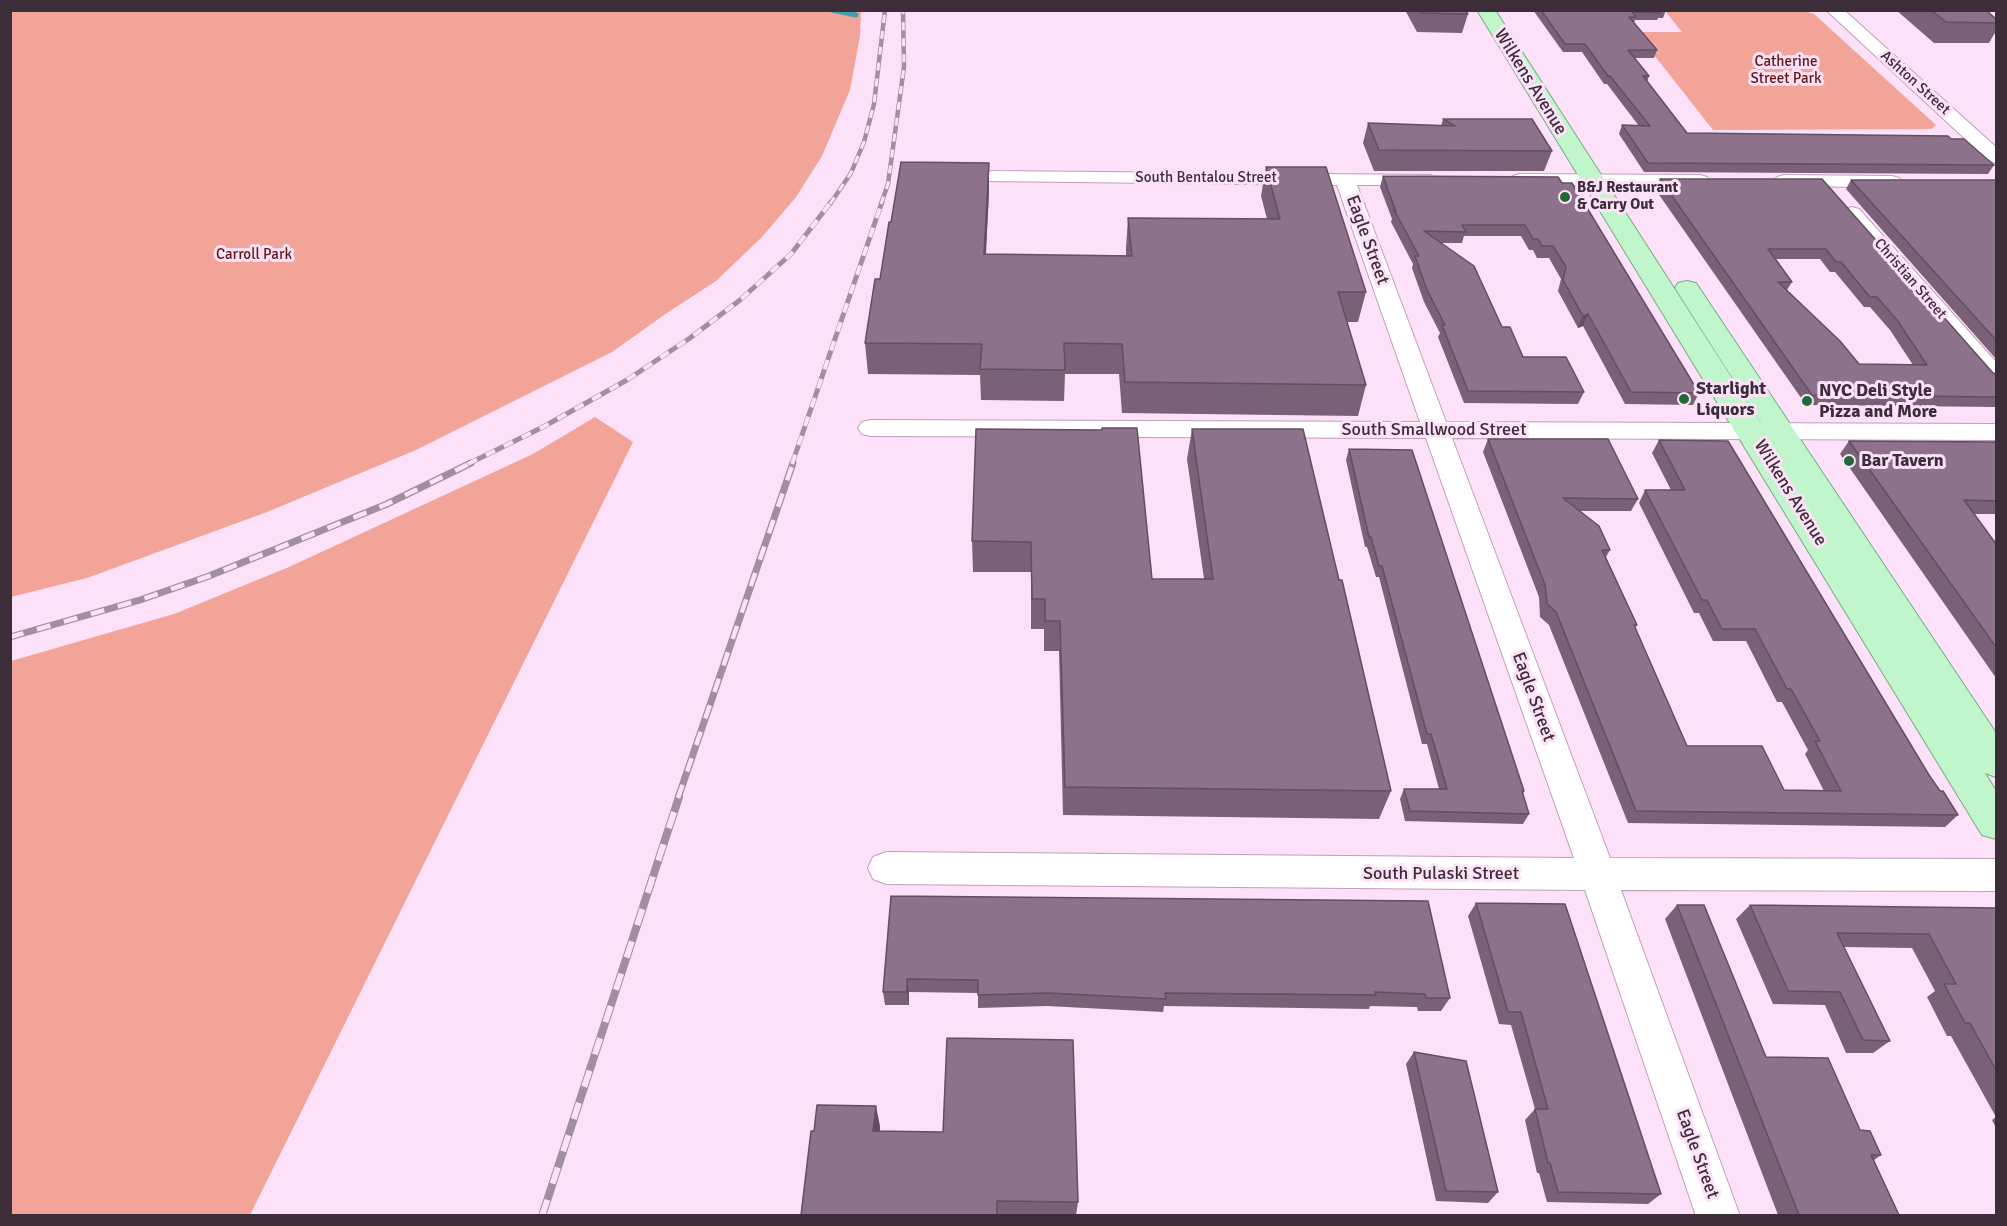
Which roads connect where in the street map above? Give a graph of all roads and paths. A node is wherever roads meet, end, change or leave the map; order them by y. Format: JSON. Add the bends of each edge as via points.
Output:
{"nodes":[{"id":1,"x":1486,"y":10,"type":"edge"},
{"id":2,"x":1506,"y":10,"type":"edge"},
{"id":3,"x":1834,"y":10,"type":"edge"},
{"id":4,"x":1578,"y":120,"type":"dead end"},
{"id":5,"x":1996,"y":156,"type":"edge"},
{"id":6,"x":1605,"y":173,"type":"junction"},
{"id":7,"x":992,"y":177,"type":"dead end"},
{"id":8,"x":1345,"y":179,"type":"junction"},
{"id":9,"x":1448,"y":179,"type":"edge"},
{"id":10,"x":1504,"y":180,"type":"edge"},
{"id":11,"x":1719,"y":181,"type":"edge"},
{"id":12,"x":1765,"y":181,"type":"edge"},
{"id":13,"x":1824,"y":181,"type":"junction"},
{"id":14,"x":1916,"y":182,"type":"edge"},
{"id":15,"x":1996,"y":377,"type":"edge"},
{"id":16,"x":871,"y":428,"type":"dead end"},
{"id":17,"x":1436,"y":430,"type":"junction"},
{"id":18,"x":1765,"y":431,"type":"junction"},
{"id":19,"x":1996,"y":432,"type":"edge"},
{"id":20,"x":1996,"y":762,"type":"edge"},
{"id":21,"x":1996,"y":823,"type":"edge"},
{"id":22,"x":886,"y":868,"type":"dead end"},
{"id":23,"x":1598,"y":875,"type":"junction"},
{"id":24,"x":1996,"y":875,"type":"edge"},
{"id":25,"x":1718,"y":1215,"type":"edge"}],
"edges":[{"from":1,"to":6,"type":"main road","name":"Wilkens Avenue"},
{"from":2,"to":4,"type":"main road","name":"Wilkens Avenue"},
{"from":3,"to":5,"type":"street","name":"Ashton Street"},
{"from":6,"to":10,"type":"street"},
{"from":6,"to":11,"type":"street"},
{"from":6,"to":18,"type":"main road","name":"Wilkens Avenue"},
{"from":7,"to":8,"type":"street","name":"South Bentalou Street"},
{"from":8,"to":9,"type":"street","name":"South Bentalou Street"},
{"from":8,"to":17,"type":"street","name":"Eagle Street"},
{"from":12,"to":13,"type":"street"},
{"from":13,"to":14,"type":"street"},
{"from":13,"to":15,"type":"street","name":"Christian Street"},
{"from":16,"to":17,"type":"street","name":"South Smallwood Street"},
{"from":17,"to":18,"type":"street","name":"South Smallwood Street"},
{"from":17,"to":23,"type":"street","name":"Eagle Street"},
{"from":18,"to":19,"type":"street","name":"South Smallwood Street"},
{"from":18,"to":20,"type":"main road","name":"Wilkens Avenue"},
{"from":18,"to":21,"type":"main road","name":"Wilkens Avenue"},
{"from":22,"to":23,"type":"street","name":"South Pulaski Street"},
{"from":23,"to":24,"type":"street","name":"South Pulaski Street"},
{"from":23,"to":25,"type":"street","name":"Eagle Street"}]}
